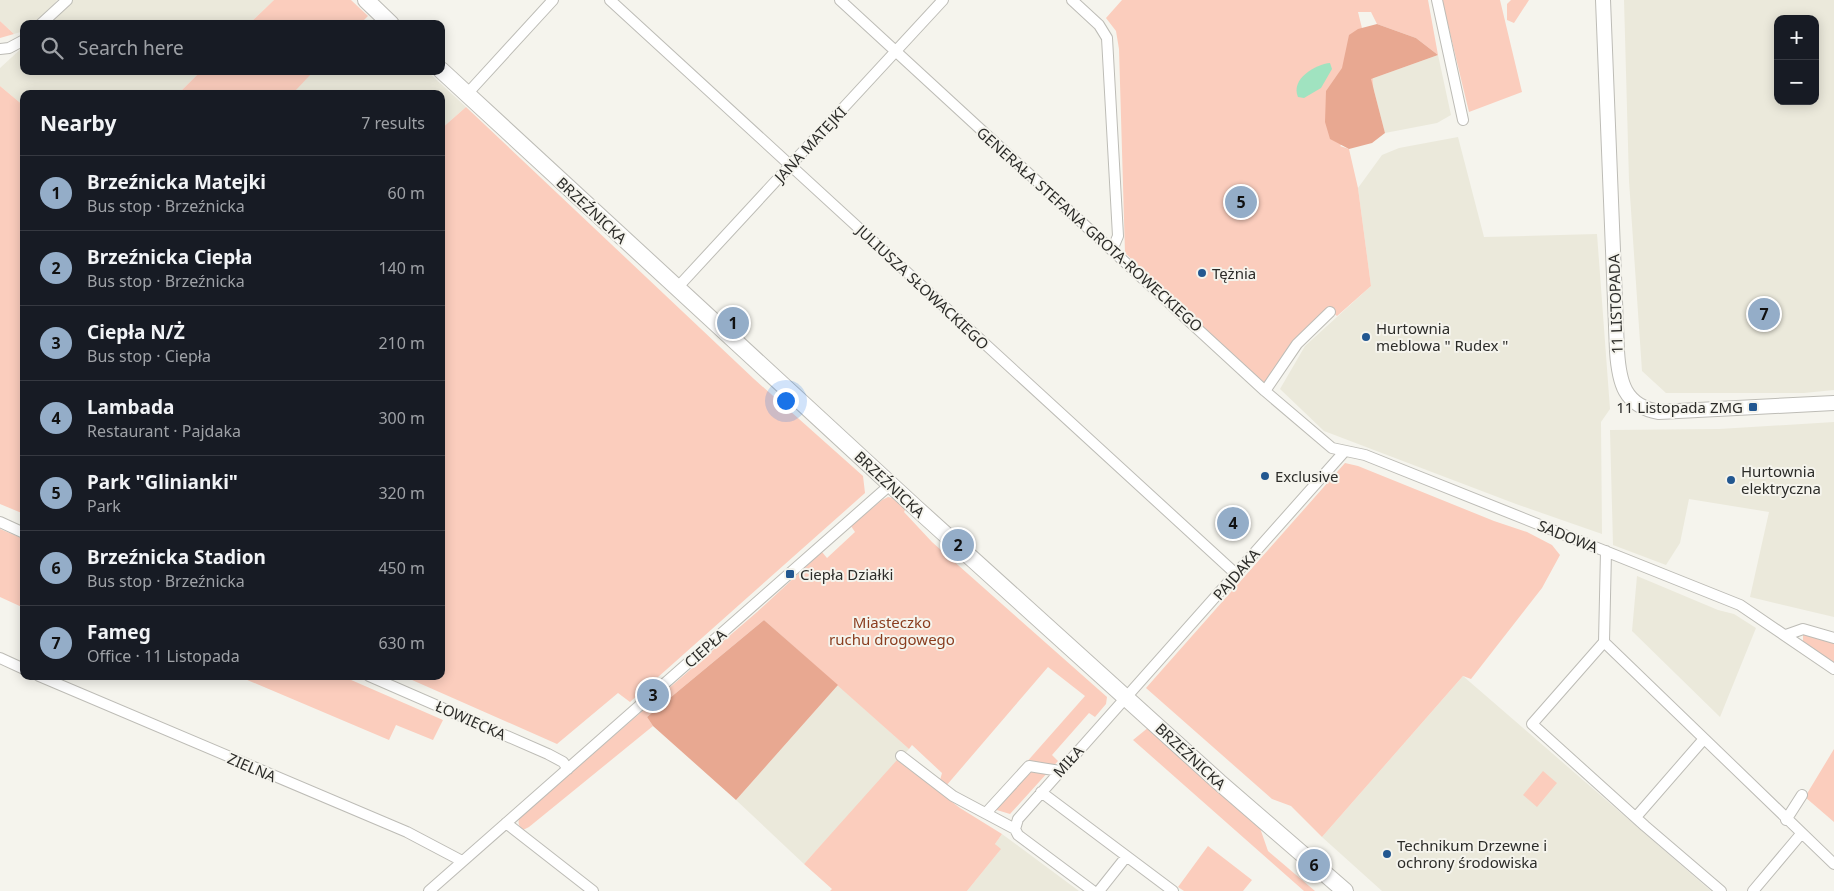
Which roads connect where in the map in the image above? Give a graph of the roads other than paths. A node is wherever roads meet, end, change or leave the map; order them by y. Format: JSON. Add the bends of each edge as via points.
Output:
{"nodes":[{"id":1,"x":67,"y":0,"type":"edge"},
{"id":2,"x":366,"y":0,"type":"edge"},
{"id":3,"x":553,"y":0,"type":"edge"},
{"id":4,"x":610,"y":0,"type":"edge"},
{"id":5,"x":840,"y":0,"type":"edge"},
{"id":6,"x":943,"y":0,"type":"edge"},
{"id":7,"x":1072,"y":0,"type":"edge"},
{"id":8,"x":1437,"y":0,"type":"edge"},
{"id":9,"x":1603,"y":0,"type":"edge"},
{"id":10,"x":45,"y":20,"type":"edge"},
{"id":11,"x":388,"y":20,"type":"edge"},
{"id":12,"x":20,"y":42,"type":"edge"},
{"id":13,"x":0,"y":49,"type":"edge"},
{"id":14,"x":896,"y":51,"type":"junction"},
{"id":15,"x":445,"y":74,"type":"edge"},
{"id":16,"x":467,"y":94,"type":"junction"},
{"id":17,"x":1463,"y":120,"type":"dead end"},
{"id":18,"x":790,"y":165,"type":"junction"},
{"id":19,"x":1112,"y":250,"type":"junction"},
{"id":20,"x":677,"y":288,"type":"junction"},
{"id":21,"x":1330,"y":312,"type":"dead end"},
{"id":22,"x":1265,"y":391,"type":"junction"},
{"id":23,"x":1834,"y":402,"type":"edge"},
{"id":24,"x":1344,"y":452,"type":"junction"},
{"id":25,"x":892,"y":484,"type":"junction"},
{"id":26,"x":0,"y":522,"type":"edge"},
{"id":27,"x":20,"y":531,"type":"edge"},
{"id":28,"x":1606,"y":552,"type":"junction"},
{"id":29,"x":1236,"y":574,"type":"junction"},
{"id":30,"x":1786,"y":635,"type":"junction"},
{"id":31,"x":1834,"y":638,"type":"edge"},
{"id":32,"x":1604,"y":642,"type":"junction"},
{"id":33,"x":0,"y":658,"type":"edge"},
{"id":34,"x":20,"y":667,"type":"edge"},
{"id":35,"x":1834,"y":669,"type":"edge"},
{"id":36,"x":48,"y":680,"type":"edge"},
{"id":37,"x":378,"y":680,"type":"edge"},
{"id":38,"x":1127,"y":697,"type":"junction"},
{"id":39,"x":1703,"y":740,"type":"junction"},
{"id":40,"x":901,"y":756,"type":"dead end"},
{"id":41,"x":568,"y":769,"type":"junction"},
{"id":42,"x":1060,"y":771,"type":"junction"},
{"id":43,"x":1041,"y":792,"type":"junction"},
{"id":44,"x":1802,"y":795,"type":"dead end"},
{"id":45,"x":986,"y":813,"type":"junction"},
{"id":46,"x":1636,"y":817,"type":"junction"},
{"id":47,"x":1786,"y":820,"type":"junction"},
{"id":48,"x":506,"y":823,"type":"junction"},
{"id":49,"x":1015,"y":828,"type":"junction"},
{"id":50,"x":1801,"y":834,"type":"junction"},
{"id":51,"x":1126,"y":857,"type":"junction"},
{"id":52,"x":462,"y":861,"type":"junction"},
{"id":53,"x":1834,"y":864,"type":"edge"},
{"id":54,"x":429,"y":891,"type":"edge"},
{"id":55,"x":593,"y":891,"type":"edge"},
{"id":56,"x":1093,"y":891,"type":"edge"},
{"id":57,"x":1099,"y":891,"type":"edge"},
{"id":58,"x":1173,"y":891,"type":"edge"},
{"id":59,"x":1345,"y":891,"type":"edge"},
{"id":60,"x":1722,"y":891,"type":"edge"},
{"id":61,"x":1753,"y":891,"type":"edge"}],
"edges":[{"from":1,"to":10,"type":"street"},
{"from":2,"to":11,"type":"main road"},
{"from":3,"to":16,"type":"street"},
{"from":4,"to":18,"type":"street","name":"JULIUSZA SŁOWACKIEGO"},
{"from":5,"to":14,"type":"street","name":"GENERAŁA STEFANA GROTA-ROWECKIEGO"},
{"from":6,"to":14,"type":"street","name":"JANA MATEJKI"},
{"from":7,"to":19,"type":"street","via":[[1099,25],[1106,38],[1118,236]]},
{"from":8,"to":17,"type":"street"},
{"from":9,"to":23,"type":"street","name":"11 LISTOPADA","via":[[1621,386],[1638,404],[1659,412]]},
{"from":12,"to":13,"type":"street"},
{"from":14,"to":18,"type":"street","name":"JANA MATEJKI"},
{"from":14,"to":19,"type":"street","name":"GENERAŁA STEFANA GROTA-ROWECKIEGO"},
{"from":15,"to":16,"type":"main road","name":"BRZEŹNICKA"},
{"from":16,"to":20,"type":"main road","name":"BRZEŹNICKA"},
{"from":18,"to":20,"type":"street","name":"JANA MATEJKI"},
{"from":18,"to":29,"type":"street","name":"JULIUSZA SŁOWACKIEGO"},
{"from":19,"to":22,"type":"street","name":"GENERAŁA STEFANA GROTA-ROWECKIEGO"},
{"from":20,"to":25,"type":"main road","name":"BRZEŹNICKA"},
{"from":21,"to":22,"type":"street","via":[[1297,344]]},
{"from":22,"to":24,"type":"street","name":"GENERAŁA STEFANA GROTA-ROWECKIEGO","via":[[1313,434],[1332,448]]},
{"from":24,"to":28,"type":"street","name":"SADOWA","via":[[1355,451]]},
{"from":24,"to":29,"type":"street","name":"PAJDAKA"},
{"from":25,"to":38,"type":"main road","name":"BRZEŹNICKA"},
{"from":25,"to":41,"type":"street","name":"CIEPŁA"},
{"from":26,"to":27,"type":"street"},
{"from":28,"to":30,"type":"street","name":"SADOWA","via":[[1740,605]]},
{"from":28,"to":32,"type":"street"},
{"from":29,"to":38,"type":"street","name":"PAJDAKA"},
{"from":30,"to":31,"type":"street","via":[[1803,629]]},
{"from":30,"to":35,"type":"street","name":"SADOWA"},
{"from":32,"to":39,"type":"street"},
{"from":32,"to":46,"type":"street","via":[[1532,724]]},
{"from":33,"to":34,"type":"street"},
{"from":36,"to":52,"type":"street","name":"ZIELNA","via":[[399,829]]},
{"from":37,"to":41,"type":"street","name":"ŁOWIECKA","via":[[548,754],[563,762]]},
{"from":38,"to":42,"type":"street","name":"MIŁA"},
{"from":38,"to":59,"type":"main road","name":"BRZEŹNICKA"},
{"from":39,"to":46,"type":"street"},
{"from":39,"to":47,"type":"street"},
{"from":40,"to":45,"type":"street","via":[[953,796]]},
{"from":41,"to":48,"type":"street","name":"CIEPŁA"},
{"from":42,"to":43,"type":"street","name":"MIŁA"},
{"from":42,"to":45,"type":"street","via":[[1029,766]]},
{"from":43,"to":49,"type":"street","name":"MIŁA","via":[[1018,819]]},
{"from":43,"to":51,"type":"street"},
{"from":44,"to":47,"type":"street"},
{"from":45,"to":49,"type":"street"},
{"from":46,"to":60,"type":"street"},
{"from":47,"to":50,"type":"street"},
{"from":48,"to":52,"type":"street","name":"CIEPŁA"},
{"from":48,"to":55,"type":"street"},
{"from":49,"to":56,"type":"street","via":[[1018,835]]},
{"from":50,"to":53,"type":"street"},
{"from":50,"to":61,"type":"street"},
{"from":51,"to":57,"type":"street"},
{"from":51,"to":58,"type":"street"},
{"from":52,"to":54,"type":"street","name":"CIEPŁA"}]}
